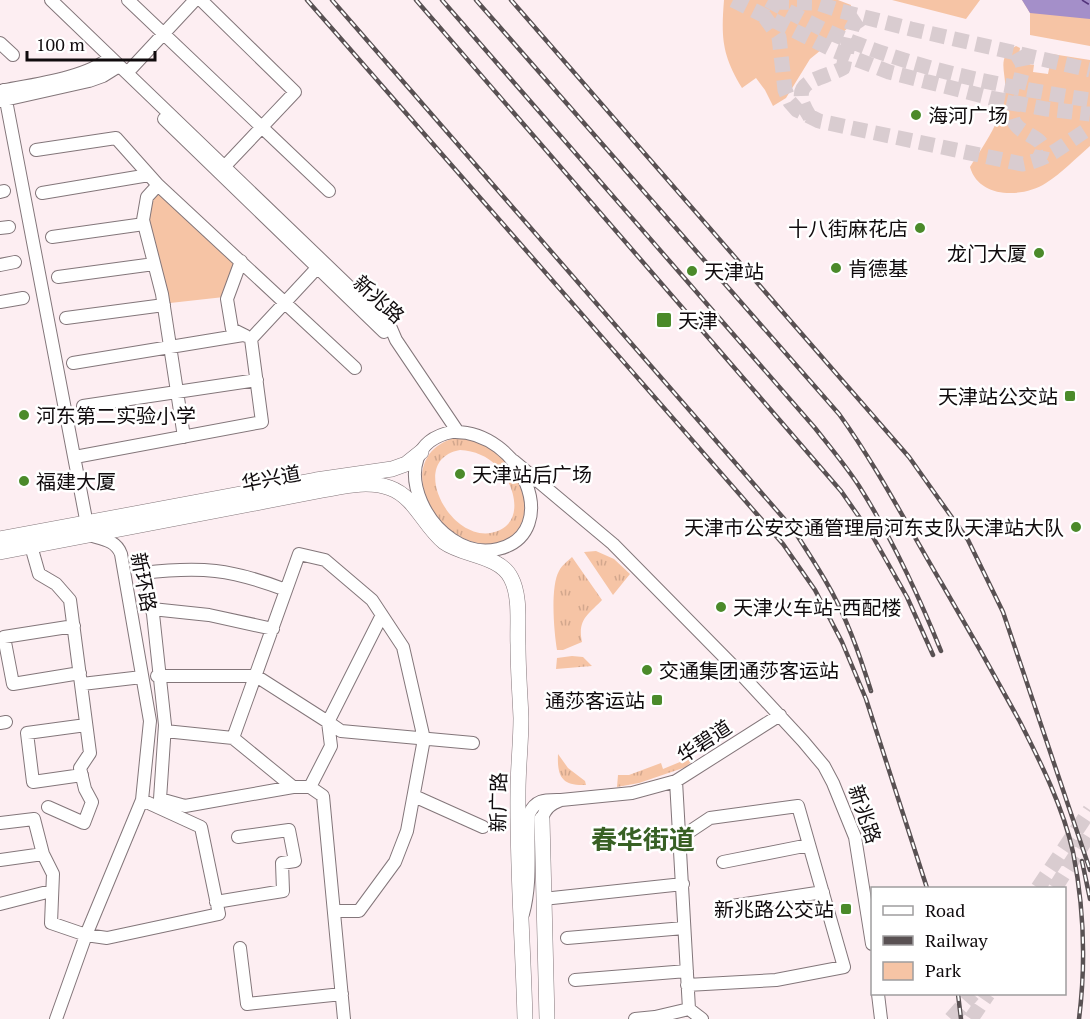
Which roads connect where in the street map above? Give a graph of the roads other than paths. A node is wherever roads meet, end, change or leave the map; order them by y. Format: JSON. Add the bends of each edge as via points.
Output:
{"nodes":[{"id":1,"x":40,"y":0,"type":"edge"},
{"id":2,"x":51,"y":0,"type":"edge"},
{"id":3,"x":128,"y":0,"type":"edge"},
{"id":4,"x":195,"y":1,"type":"edge"},
{"id":5,"x":164,"y":33,"type":"junction"},
{"id":6,"x":0,"y":43,"type":"edge"},
{"id":7,"x":13,"y":55,"type":"dead end"},
{"id":8,"x":114,"y":66,"type":"junction"},
{"id":9,"x":2,"y":95,"type":"edge"},
{"id":10,"x":262,"y":127,"type":"junction"},
{"id":11,"x":36,"y":150,"type":"dead end"},
{"id":12,"x":225,"y":166,"type":"junction"},
{"id":13,"x":149,"y":175,"type":"junction"},
{"id":14,"x":158,"y":185,"type":"junction"},
{"id":15,"x":329,"y":191,"type":"dead end"},
{"id":16,"x":42,"y":193,"type":"dead end"},
{"id":17,"x":144,"y":224,"type":"junction"},
{"id":18,"x":52,"y":237,"type":"dead end"},
{"id":19,"x":241,"y":261,"type":"junction"},
{"id":20,"x":15,"y":262,"type":"dead end"},
{"id":21,"x":154,"y":264,"type":"junction"},
{"id":22,"x":0,"y":265,"type":"edge"},
{"id":23,"x":317,"y":268,"type":"junction"},
{"id":24,"x":58,"y":277,"type":"dead end"},
{"id":25,"x":23,"y":298,"type":"dead end"},
{"id":26,"x":0,"y":302,"type":"edge"},
{"id":27,"x":285,"y":302,"type":"junction"},
{"id":28,"x":164,"y":305,"type":"junction"},
{"id":29,"x":66,"y":318,"type":"dead end"},
{"id":30,"x":247,"y":337,"type":"junction"},
{"id":31,"x":396,"y":340,"type":"junction"},
{"id":32,"x":170,"y":347,"type":"junction"},
{"id":33,"x":73,"y":363,"type":"dead end"},
{"id":34,"x":355,"y":368,"type":"dead end"},
{"id":35,"x":256,"y":380,"type":"junction"},
{"id":36,"x":177,"y":392,"type":"junction"},
{"id":37,"x":83,"y":406,"type":"dead end"},
{"id":38,"x":459,"y":432,"type":"junction"},
{"id":39,"x":184,"y":437,"type":"junction"},
{"id":40,"x":421,"y":452,"type":"junction"},
{"id":41,"x":75,"y":457,"type":"junction"},
{"id":42,"x":514,"y":462,"type":"junction"},
{"id":43,"x":263,"y":501,"type":"junction"},
{"id":44,"x":88,"y":530,"type":"junction"},
{"id":45,"x":0,"y":539,"type":"edge"},
{"id":46,"x":30,"y":546,"type":"junction"},
{"id":47,"x":0,"y":552,"type":"edge"},
{"id":48,"x":514,"y":586,"type":"joint"},
{"id":49,"x":286,"y":590,"type":"junction"},
{"id":50,"x":152,"y":609,"type":"junction"},
{"id":51,"x":382,"y":615,"type":"junction"},
{"id":52,"x":74,"y":626,"type":"junction"},
{"id":53,"x":273,"y":629,"type":"junction"},
{"id":54,"x":158,"y":676,"type":"junction"},
{"id":55,"x":256,"y":676,"type":"junction"},
{"id":56,"x":142,"y":677,"type":"junction"},
{"id":57,"x":81,"y":679,"type":"junction"},
{"id":58,"x":519,"y":694,"type":"junction"},
{"id":59,"x":780,"y":715,"type":"junction"},
{"id":60,"x":328,"y":722,"type":"junction"},
{"id":61,"x":86,"y":725,"type":"junction"},
{"id":62,"x":165,"y":731,"type":"junction"},
{"id":63,"x":233,"y":738,"type":"junction"},
{"id":64,"x":424,"y":739,"type":"junction"},
{"id":65,"x":472,"y":743,"type":"dead end"},
{"id":66,"x":82,"y":775,"type":"junction"},
{"id":67,"x":676,"y":781,"type":"junction"},
{"id":68,"x":293,"y":787,"type":"junction"},
{"id":69,"x":310,"y":787,"type":"junction"},
{"id":70,"x":414,"y":796,"type":"junction"},
{"id":71,"x":142,"y":800,"type":"junction"},
{"id":72,"x":561,"y":800,"type":"junction"},
{"id":73,"x":48,"y":807,"type":"dead end"},
{"id":74,"x":542,"y":819,"type":"joint"},
{"id":75,"x":0,"y":823,"type":"edge"},
{"id":76,"x":483,"y":826,"type":"dead end"},
{"id":77,"x":238,"y":837,"type":"dead end"},
{"id":78,"x":680,"y":838,"type":"junction"},
{"id":79,"x":809,"y":846,"type":"junction"},
{"id":80,"x":43,"y":854,"type":"junction"},
{"id":81,"x":0,"y":860,"type":"edge"},
{"id":82,"x":723,"y":862,"type":"dead end"},
{"id":83,"x":683,"y":884,"type":"junction"},
{"id":84,"x":51,"y":891,"type":"dead end"},
{"id":85,"x":823,"y":892,"type":"junction"},
{"id":86,"x":543,"y":899,"type":"junction"},
{"id":87,"x":216,"y":902,"type":"junction"},
{"id":88,"x":0,"y":904,"type":"edge"},
{"id":89,"x":725,"y":907,"type":"dead end"},
{"id":90,"x":335,"y":911,"type":"junction"},
{"id":91,"x":522,"y":920,"type":"junction"},
{"id":92,"x":684,"y":928,"type":"junction"},
{"id":93,"x":871,"y":931,"type":"edge"},
{"id":94,"x":86,"y":935,"type":"junction"},
{"id":95,"x":567,"y":938,"type":"dead end"},
{"id":96,"x":240,"y":948,"type":"dead end"},
{"id":97,"x":687,"y":971,"type":"junction"},
{"id":98,"x":575,"y":980,"type":"dead end"},
{"id":99,"x":687,"y":985,"type":"junction"},
{"id":100,"x":342,"y":994,"type":"junction"},
{"id":101,"x":878,"y":995,"type":"edge"},
{"id":102,"x":689,"y":1009,"type":"junction"},
{"id":103,"x":56,"y":1019,"type":"edge"},
{"id":104,"x":344,"y":1019,"type":"edge"},
{"id":105,"x":525,"y":1019,"type":"edge"},
{"id":106,"x":547,"y":1019,"type":"edge"},
{"id":107,"x":635,"y":1019,"type":"edge"},
{"id":108,"x":702,"y":1019,"type":"edge"},
{"id":109,"x":881,"y":1019,"type":"edge"}],
"edges":[{"from":1,"to":8,"type":"street","name":"新兆路"},
{"from":2,"to":8,"type":"street","name":"新兆路"},
{"from":3,"to":5,"type":"street"},
{"from":4,"to":5,"type":"street"},
{"from":4,"to":10,"type":"street","via":[[295,92]]},
{"from":5,"to":8,"type":"street"},
{"from":5,"to":10,"type":"street"},
{"from":6,"to":7,"type":"street"},
{"from":8,"to":9,"type":"street","via":[[89,81]]},
{"from":8,"to":12,"type":"street","name":"新兆路"},
{"from":8,"to":23,"type":"street","name":"新兆路"},
{"from":9,"to":41,"type":"street"},
{"from":10,"to":12,"type":"street"},
{"from":10,"to":15,"type":"street"},
{"from":11,"to":13,"type":"street","via":[[116,138]]},
{"from":12,"to":31,"type":"street","name":"新兆路","via":[[390,326]]},
{"from":13,"to":14,"type":"street"},
{"from":13,"to":16,"type":"street"},
{"from":14,"to":17,"type":"street","via":[[147,197]]},
{"from":14,"to":19,"type":"street"},
{"from":17,"to":18,"type":"street"},
{"from":17,"to":21,"type":"street"},
{"from":19,"to":27,"type":"street"},
{"from":19,"to":30,"type":"street","via":[[226,299],[232,329]]},
{"from":20,"to":22,"type":"street"},
{"from":21,"to":24,"type":"street"},
{"from":21,"to":28,"type":"street"},
{"from":23,"to":27,"type":"street"},
{"from":23,"to":31,"type":"street","name":"新兆路"},
{"from":25,"to":26,"type":"street"},
{"from":27,"to":30,"type":"street"},
{"from":27,"to":34,"type":"street"},
{"from":28,"to":29,"type":"street"},
{"from":28,"to":32,"type":"street"},
{"from":30,"to":32,"type":"street"},
{"from":30,"to":35,"type":"street"},
{"from":31,"to":38,"type":"street"},
{"from":32,"to":33,"type":"street"},
{"from":32,"to":36,"type":"street"},
{"from":35,"to":36,"type":"street"},
{"from":35,"to":39,"type":"street","via":[[262,422]]},
{"from":36,"to":37,"type":"street"},
{"from":36,"to":39,"type":"street"},
{"from":38,"to":40,"type":"street","via":[[438,436]]},
{"from":38,"to":42,"type":"street","via":[[483,437]]},
{"from":39,"to":41,"type":"street"},
{"from":40,"to":42,"type":"street","via":[[415,483],[424,509],[448,536],[481,550],[506,546],[519,537],[528,523],[529,490]]},
{"from":40,"to":44,"type":"main road","name":"华兴道","via":[[392,469],[316,480]]},
{"from":41,"to":44,"type":"street"},
{"from":42,"to":59,"type":"street","name":"新兆路","via":[[613,544]]},
{"from":43,"to":44,"type":"main road","name":"华兴道"},
{"from":43,"to":48,"type":"main road","name":"华兴道","via":[[356,485],[375,484],[397,491],[444,542],[500,566],[508,572]]},
{"from":43,"to":58,"type":"main road","via":[[364,493],[389,496],[406,507],[437,547],[495,570],[509,590],[511,656]]},
{"from":44,"to":45,"type":"main road","name":"华兴道"},
{"from":44,"to":46,"type":"main road","name":"华兴道"},
{"from":44,"to":56,"type":"street","name":"新环路","via":[[112,542],[121,554]]},
{"from":46,"to":47,"type":"main road","name":"华兴道"},
{"from":46,"to":52,"type":"street","via":[[39,574],[56,584],[70,600]]},
{"from":48,"to":58,"type":"main road","name":"新广路"},
{"from":49,"to":50,"type":"street","via":[[230,572],[184,569],[143,573]]},
{"from":49,"to":51,"type":"street","via":[[299,554],[325,560],[372,600]]},
{"from":49,"to":53,"type":"street"},
{"from":50,"to":53,"type":"street","via":[[209,615]]},
{"from":50,"to":54,"type":"street"},
{"from":51,"to":60,"type":"street"},
{"from":51,"to":64,"type":"street","via":[[404,646]]},
{"from":52,"to":57,"type":"street"},
{"from":52,"to":57,"type":"street","via":[[4,637],[13,684]]},
{"from":53,"to":55,"type":"street"},
{"from":54,"to":55,"type":"street"},
{"from":54,"to":62,"type":"street"},
{"from":55,"to":60,"type":"street"},
{"from":55,"to":63,"type":"street"},
{"from":56,"to":57,"type":"street"},
{"from":56,"to":71,"type":"street","name":"新环路","via":[[150,721]]},
{"from":57,"to":61,"type":"street"},
{"from":58,"to":91,"type":"main road","name":"新广路"},
{"from":59,"to":67,"type":"street","name":"华碧道"},
{"from":59,"to":93,"type":"street","name":"新兆路","via":[[824,766],[849,820]]},
{"from":60,"to":64,"type":"street","via":[[342,731]]},
{"from":60,"to":69,"type":"street","via":[[331,746]]},
{"from":61,"to":66,"type":"street","via":[[90,753],[80,768]]},
{"from":61,"to":66,"type":"street","via":[[27,733],[33,782]]},
{"from":62,"to":63,"type":"street"},
{"from":62,"to":68,"type":"street","via":[[160,799],[184,806]]},
{"from":63,"to":68,"type":"street"},
{"from":64,"to":65,"type":"street"},
{"from":64,"to":70,"type":"street"},
{"from":66,"to":73,"type":"street","via":[[93,802],[84,823]]},
{"from":67,"to":72,"type":"street","name":"华碧道","via":[[616,796]]},
{"from":67,"to":78,"type":"street"},
{"from":68,"to":69,"type":"street"},
{"from":69,"to":90,"type":"street","via":[[323,796]]},
{"from":70,"to":76,"type":"street"},
{"from":70,"to":90,"type":"street","via":[[395,862],[359,911]]},
{"from":71,"to":87,"type":"street","via":[[201,826]]},
{"from":71,"to":94,"type":"street","name":"新环路"},
{"from":72,"to":74,"type":"street","via":[[544,811]]},
{"from":72,"to":91,"type":"street","name":"华碧道","via":[[542,800],[529,814],[528,899]]},
{"from":74,"to":86,"type":"main road"},
{"from":75,"to":80,"type":"street","via":[[34,819]]},
{"from":77,"to":87,"type":"street","via":[[289,830],[295,861],[282,864],[283,891]]},
{"from":78,"to":79,"type":"street","via":[[710,818],[798,806]]},
{"from":78,"to":83,"type":"street"},
{"from":79,"to":82,"type":"street"},
{"from":79,"to":85,"type":"street"},
{"from":80,"to":81,"type":"street"},
{"from":80,"to":94,"type":"street","via":[[53,874],[51,923]]},
{"from":83,"to":86,"type":"street"},
{"from":83,"to":92,"type":"street"},
{"from":84,"to":88,"type":"street"},
{"from":85,"to":89,"type":"street"},
{"from":85,"to":99,"type":"street","via":[[844,967],[776,980]]},
{"from":86,"to":106,"type":"main road"},
{"from":87,"to":94,"type":"street","via":[[219,914],[107,938]]},
{"from":90,"to":100,"type":"street"},
{"from":91,"to":105,"type":"main road","name":"新广路"},
{"from":92,"to":95,"type":"street"},
{"from":92,"to":97,"type":"street"},
{"from":94,"to":103,"type":"street","name":"新环路"},
{"from":96,"to":100,"type":"street","via":[[247,1004]]},
{"from":97,"to":98,"type":"street"},
{"from":97,"to":99,"type":"street"},
{"from":99,"to":102,"type":"street"},
{"from":100,"to":104,"type":"street"},
{"from":101,"to":109,"type":"street"},
{"from":102,"to":107,"type":"street"},
{"from":102,"to":108,"type":"street"}]}
